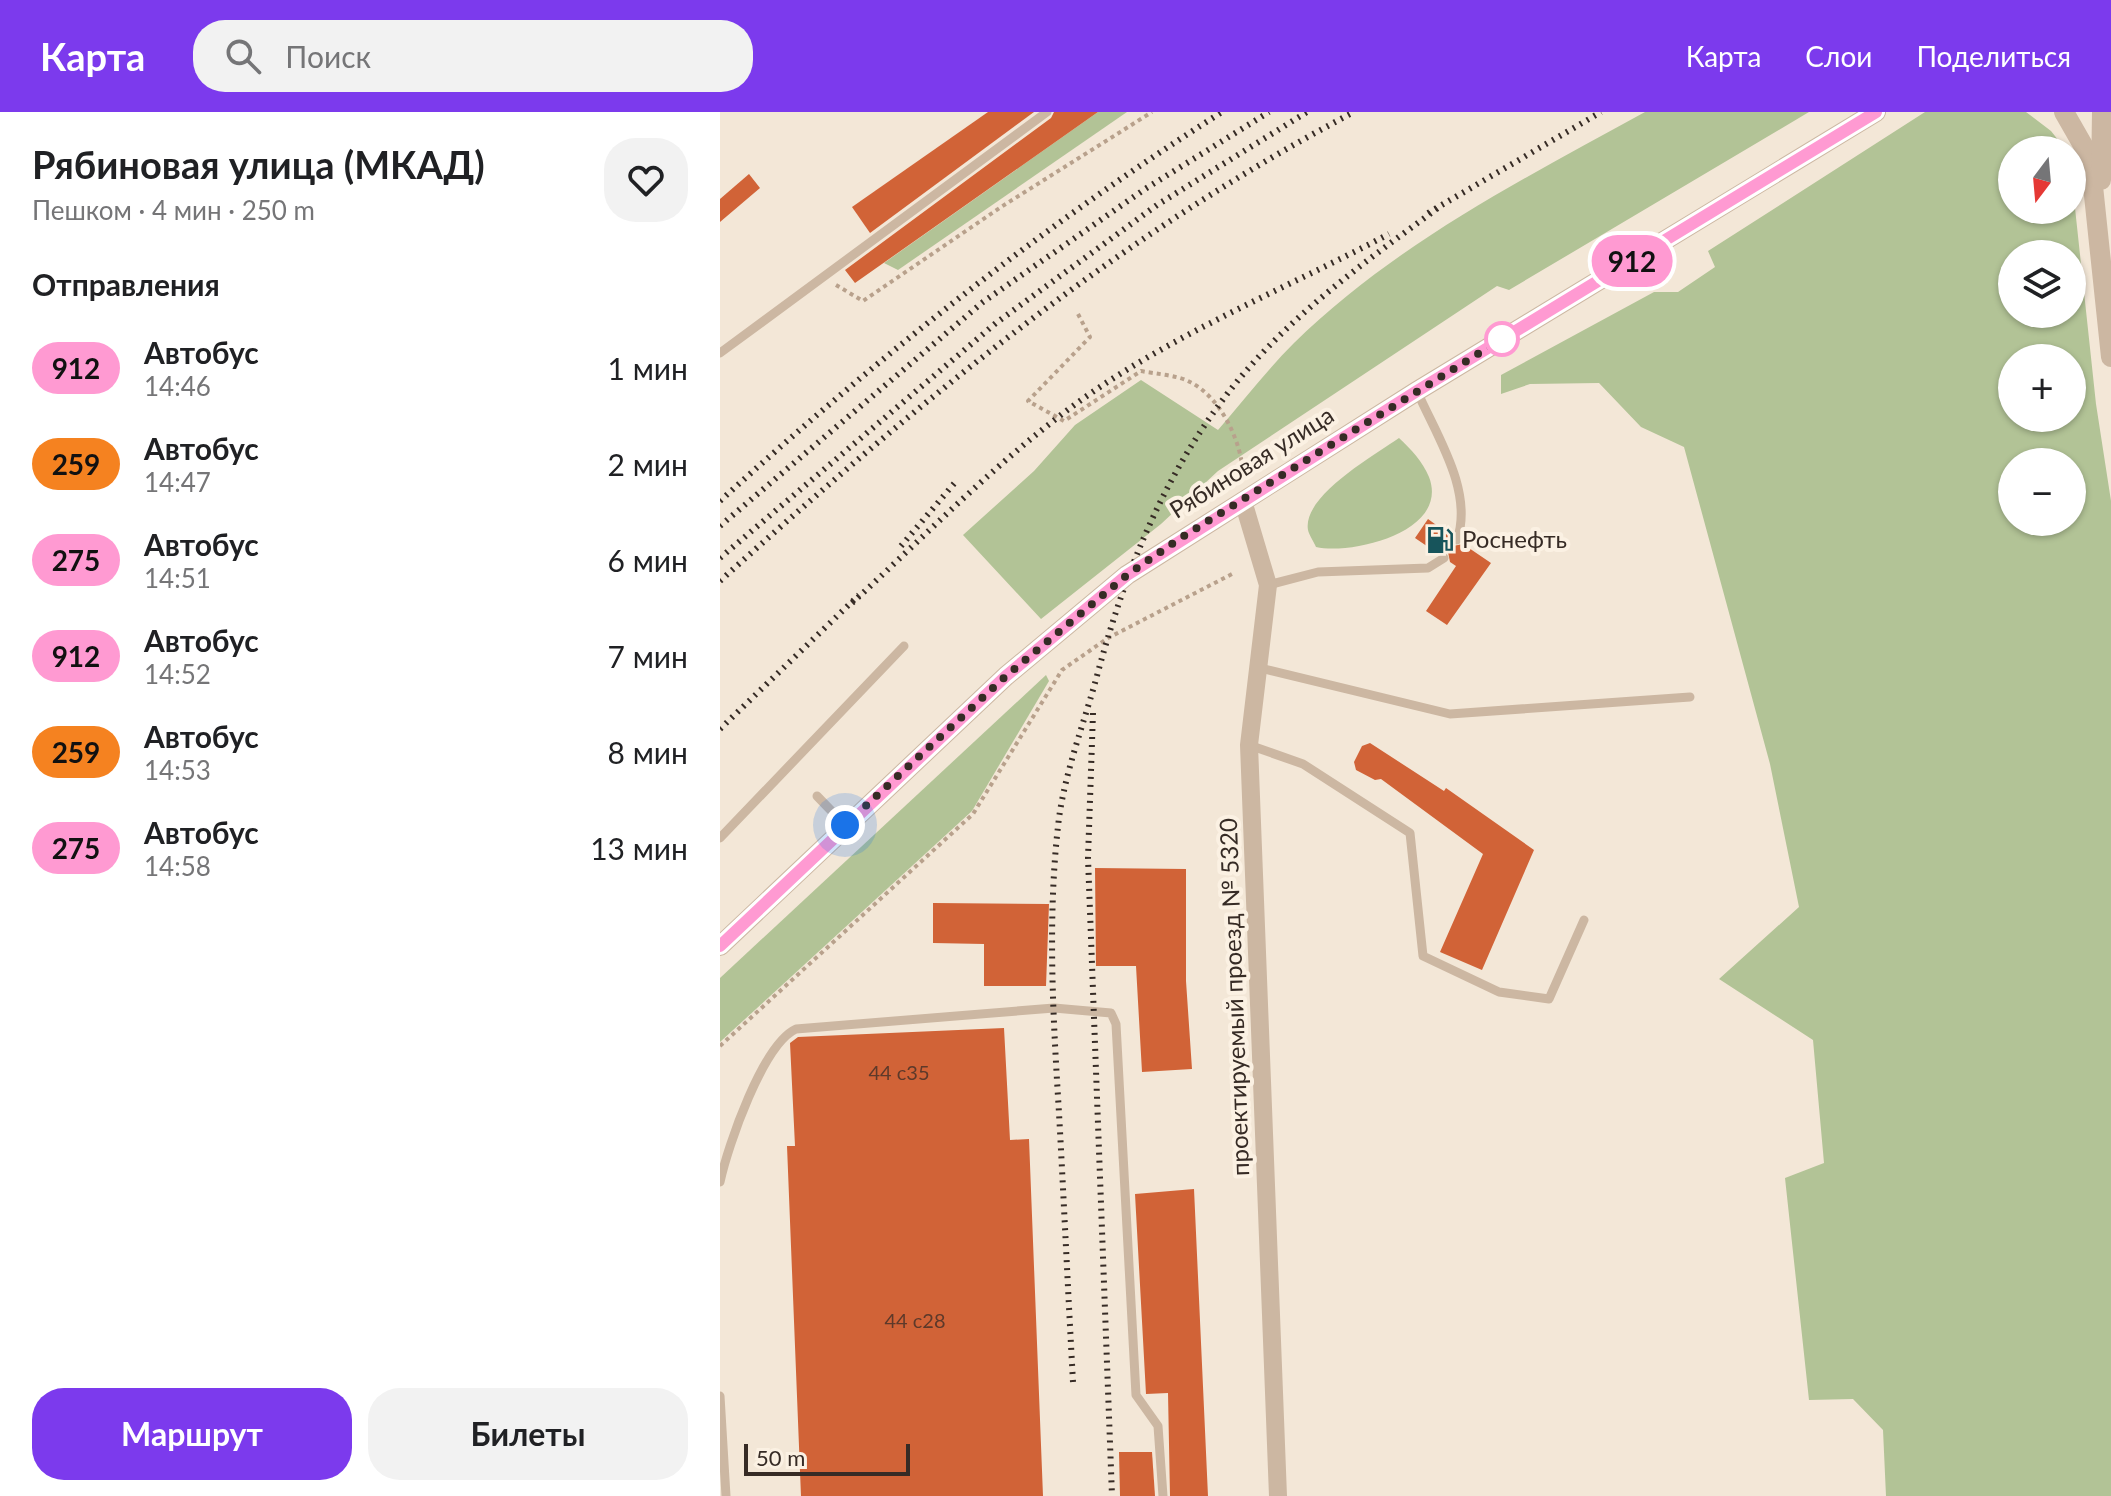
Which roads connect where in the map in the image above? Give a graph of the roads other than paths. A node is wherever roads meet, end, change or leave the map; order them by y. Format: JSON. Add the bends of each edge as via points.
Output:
{"nodes":[{"id":1,"x":1047,"y":112,"type":"edge"},
{"id":2,"x":1876,"y":112,"type":"edge"},
{"id":3,"x":2050,"y":112,"type":"edge"},
{"id":4,"x":2064,"y":112,"type":"edge"},
{"id":5,"x":2102,"y":112,"type":"edge"},
{"id":6,"x":2076,"y":136,"type":"edge"},
{"id":7,"x":2078,"y":136,"type":"edge"},
{"id":8,"x":2086,"y":155,"type":"edge"},
{"id":9,"x":2111,"y":168,"type":"edge"},
{"id":10,"x":2101,"y":200,"type":"junction"},
{"id":11,"x":2098,"y":232,"type":"junction"},
{"id":12,"x":720,"y":353,"type":"edge"},
{"id":13,"x":2111,"y":357,"type":"edge"},
{"id":14,"x":1417,"y":391,"type":"junction"},
{"id":15,"x":1243,"y":501,"type":"junction"},
{"id":16,"x":1457,"y":540,"type":"dead end"},
{"id":17,"x":1444,"y":558,"type":"dead end"},
{"id":18,"x":1268,"y":585,"type":"junction"},
{"id":19,"x":904,"y":646,"type":"dead end"},
{"id":20,"x":1260,"y":668,"type":"junction"},
{"id":21,"x":1690,"y":697,"type":"dead end"},
{"id":22,"x":1249,"y":745,"type":"junction"},
{"id":23,"x":817,"y":796,"type":"dead end"},
{"id":24,"x":845,"y":825,"type":"junction"},
{"id":25,"x":720,"y":838,"type":"edge"},
{"id":26,"x":1584,"y":920,"type":"dead end"},
{"id":27,"x":720,"y":946,"type":"edge"},
{"id":28,"x":720,"y":1182,"type":"edge"},
{"id":29,"x":720,"y":1396,"type":"edge"},
{"id":30,"x":726,"y":1496,"type":"edge"},
{"id":31,"x":1163,"y":1496,"type":"edge"},
{"id":32,"x":1278,"y":1496,"type":"edge"}],
"edges":[{"from":1,"to":12,"type":"lane"},
{"from":2,"to":14,"type":"street","name":"Рябиновая улица"},
{"from":3,"to":6,"type":"street"},
{"from":4,"to":7,"type":"street"},
{"from":5,"to":10,"type":"street"},
{"from":8,"to":11,"type":"street"},
{"from":9,"to":10,"type":"street"},
{"from":10,"to":11,"type":"street"},
{"from":11,"to":13,"type":"street"},
{"from":14,"to":15,"type":"street","name":"Рябиновая улица"},
{"from":14,"to":16,"type":"lane","via":[[1460,490]]},
{"from":15,"to":18,"type":"street","name":"проектируемый проезд № 5320"},
{"from":15,"to":24,"type":"street","name":"Рябиновая улица","via":[[1127,575],[1006,676]]},
{"from":17,"to":18,"type":"lane","via":[[1428,568],[1318,572]]},
{"from":18,"to":20,"type":"street","name":"проектируемый проезд № 5320"},
{"from":19,"to":25,"type":"lane"},
{"from":20,"to":21,"type":"lane","via":[[1450,714]]},
{"from":20,"to":22,"type":"street","name":"проектируемый проезд № 5320"},
{"from":22,"to":26,"type":"lane","via":[[1303,764],[1410,833],[1423,956],[1499,992],[1549,999]]},
{"from":22,"to":32,"type":"street","name":"проектируемый проезд № 5320"},
{"from":23,"to":24,"type":"lane"},
{"from":24,"to":27,"type":"street","name":"Рябиновая улица"},
{"from":28,"to":31,"type":"lane","via":[[753,1091],[779,1040],[796,1029],[1054,1008],[1111,1013],[1117,1039],[1136,1395],[1158,1426]]},
{"from":29,"to":30,"type":"lane"}]}
